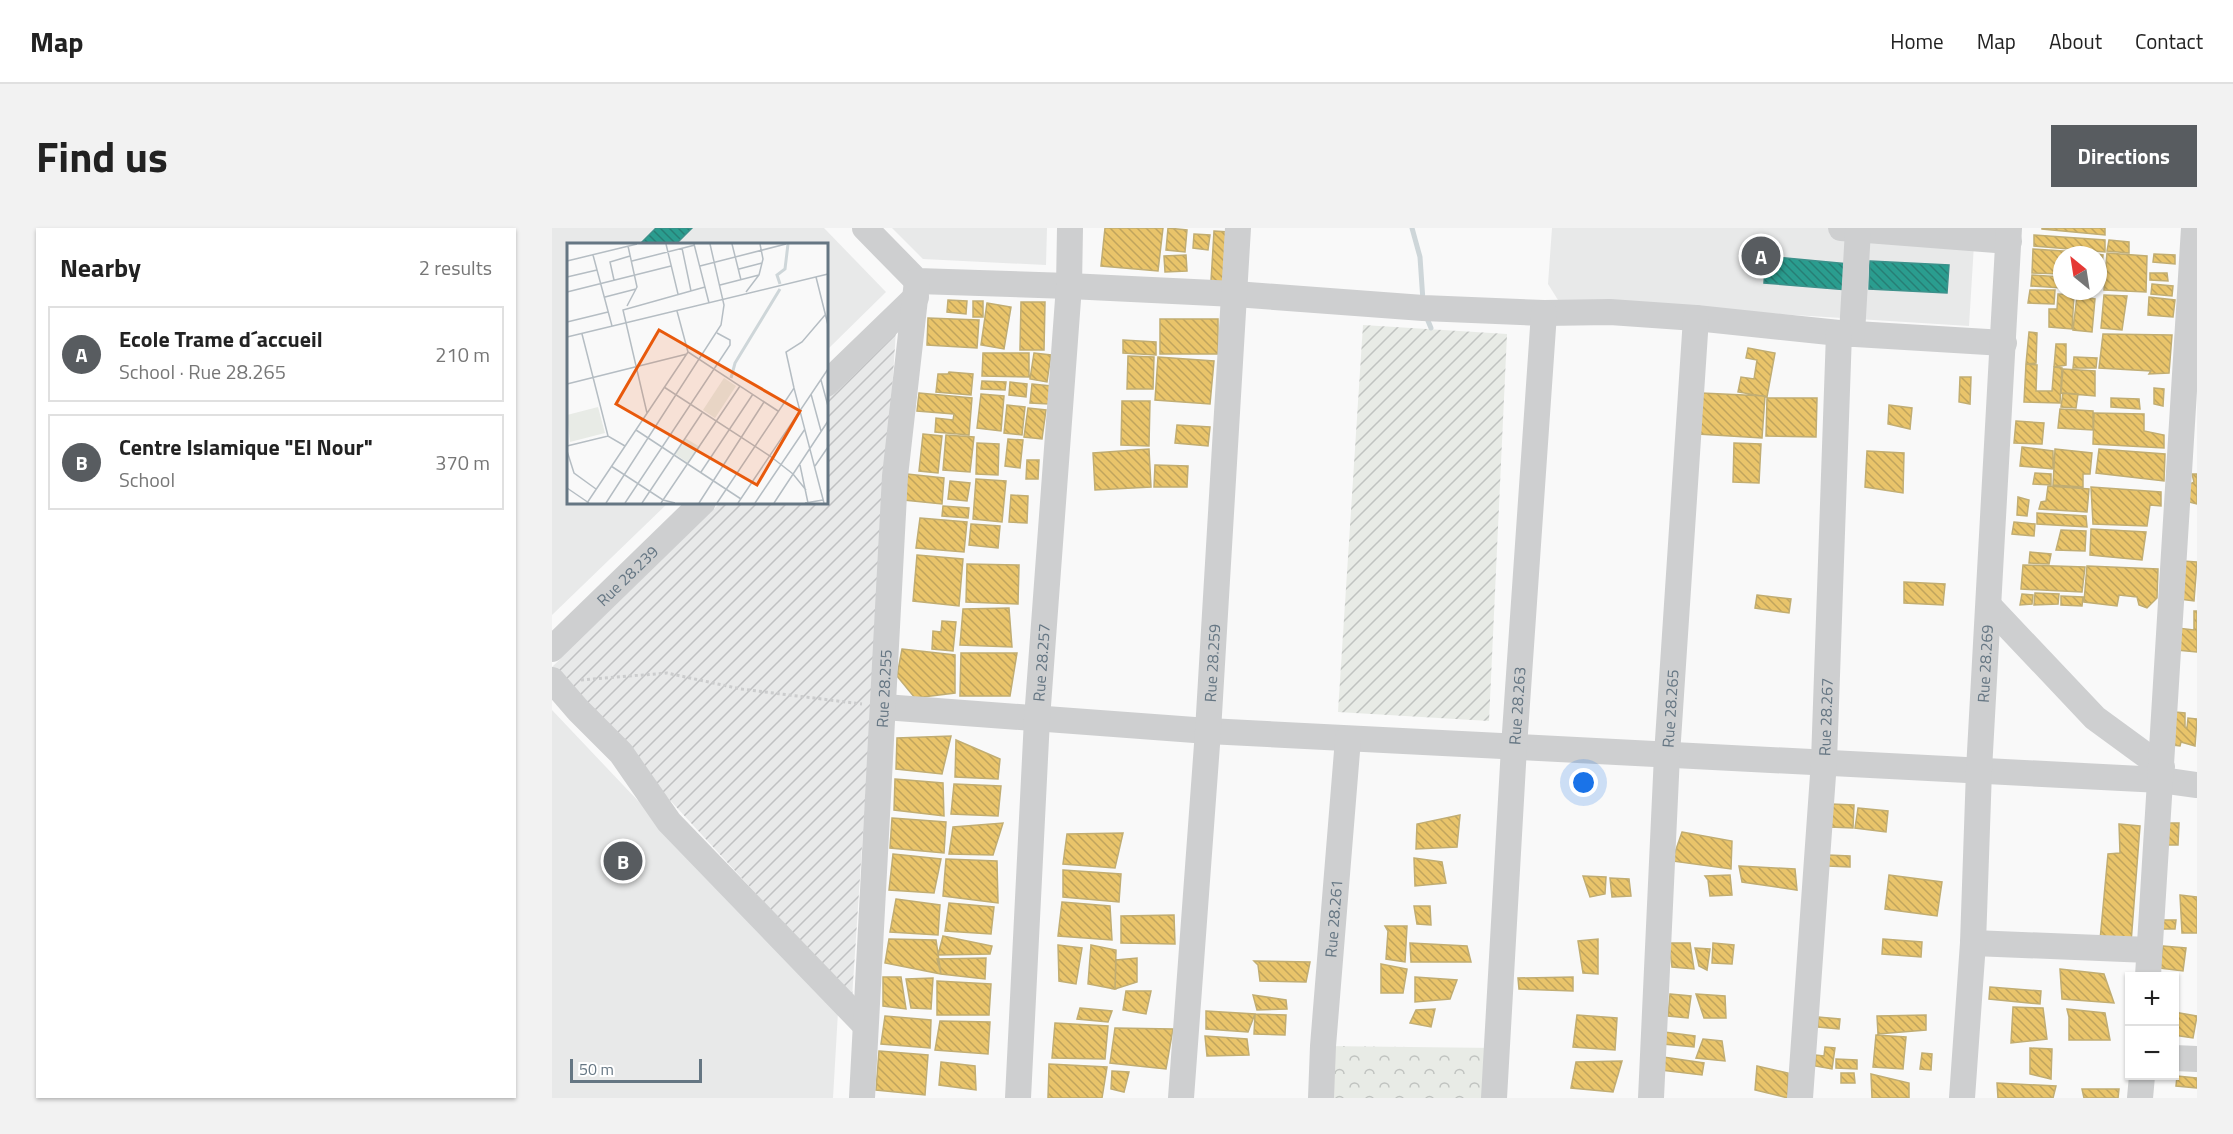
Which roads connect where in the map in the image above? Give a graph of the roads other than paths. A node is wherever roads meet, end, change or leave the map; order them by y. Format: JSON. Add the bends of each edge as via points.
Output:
{"nodes":[{"id":1,"x":865,"y":228,"type":"edge"},
{"id":2,"x":1070,"y":228,"type":"edge"},
{"id":3,"x":1238,"y":228,"type":"edge"},
{"id":4,"x":2194,"y":228,"type":"edge"},
{"id":5,"x":1850,"y":229,"type":"edge"},
{"id":6,"x":2009,"y":234,"type":"edge"},
{"id":7,"x":1069,"y":286,"type":"junction"},
{"id":8,"x":917,"y":289,"type":"junction"},
{"id":9,"x":1234,"y":294,"type":"junction"},
{"id":10,"x":1544,"y":314,"type":"junction"},
{"id":11,"x":1696,"y":318,"type":"junction"},
{"id":12,"x":1845,"y":333,"type":"junction"},
{"id":13,"x":2004,"y":343,"type":"junction"},
{"id":14,"x":828,"y":382,"type":"edge"},
{"id":15,"x":701,"y":504,"type":"edge"},
{"id":16,"x":1989,"y":606,"type":"junction"},
{"id":17,"x":552,"y":649,"type":"edge"},
{"id":18,"x":553,"y":681,"type":"edge"},
{"id":19,"x":884,"y":707,"type":"junction"},
{"id":20,"x":1037,"y":719,"type":"junction"},
{"id":21,"x":1208,"y":731,"type":"junction"},
{"id":22,"x":1348,"y":739,"type":"junction"},
{"id":23,"x":1514,"y":747,"type":"junction"},
{"id":24,"x":1667,"y":754,"type":"junction"},
{"id":25,"x":1824,"y":761,"type":"junction"},
{"id":26,"x":1979,"y":770,"type":"junction"},
{"id":27,"x":2161,"y":773,"type":"junction"},
{"id":28,"x":2197,"y":785,"type":"edge"},
{"id":29,"x":1972,"y":943,"type":"junction"},
{"id":30,"x":2149,"y":950,"type":"junction"},
{"id":31,"x":2148,"y":972,"type":"edge"},
{"id":32,"x":865,"y":1025,"type":"junction"},
{"id":33,"x":2179,"y":1058,"type":"edge"},
{"id":34,"x":2197,"y":1059,"type":"edge"},
{"id":35,"x":2142,"y":1080,"type":"edge"},
{"id":36,"x":862,"y":1098,"type":"edge"},
{"id":37,"x":1018,"y":1098,"type":"edge"},
{"id":38,"x":1181,"y":1098,"type":"edge"},
{"id":39,"x":1322,"y":1098,"type":"edge"},
{"id":40,"x":1494,"y":1098,"type":"edge"},
{"id":41,"x":1651,"y":1098,"type":"edge"},
{"id":42,"x":1800,"y":1098,"type":"edge"},
{"id":43,"x":1962,"y":1098,"type":"edge"},
{"id":44,"x":2140,"y":1098,"type":"edge"}],
"edges":[{"from":1,"to":8,"type":"street"},
{"from":2,"to":7,"type":"street","name":"Rue 28.257"},
{"from":3,"to":9,"type":"street","name":"Rue 28.259"},
{"from":4,"to":27,"type":"street"},
{"from":5,"to":6,"type":"street"},
{"from":5,"to":12,"type":"street","name":"Rue 28.267"},
{"from":6,"to":13,"type":"street","name":"Rue 28.269"},
{"from":7,"to":8,"type":"street"},
{"from":7,"to":9,"type":"street"},
{"from":7,"to":20,"type":"street","name":"Rue 28.257"},
{"from":8,"to":14,"type":"street"},
{"from":8,"to":19,"type":"street","name":"Rue 28.255","via":[[895,476]]},
{"from":9,"to":10,"type":"street"},
{"from":9,"to":21,"type":"street","name":"Rue 28.259"},
{"from":10,"to":11,"type":"street","via":[[1610,312]]},
{"from":10,"to":23,"type":"street","name":"Rue 28.263"},
{"from":11,"to":12,"type":"street"},
{"from":11,"to":24,"type":"street","name":"Rue 28.265"},
{"from":12,"to":13,"type":"street"},
{"from":12,"to":25,"type":"street","name":"Rue 28.267"},
{"from":13,"to":16,"type":"street","name":"Rue 28.269"},
{"from":15,"to":17,"type":"street","name":"Rue 28.239"},
{"from":16,"to":26,"type":"street","name":"Rue 28.269"},
{"from":16,"to":27,"type":"street","via":[[2095,718]]},
{"from":18,"to":32,"type":"street","via":[[621,753],[669,822]]},
{"from":19,"to":20,"type":"street"},
{"from":19,"to":32,"type":"street","name":"Rue 28.255"},
{"from":20,"to":21,"type":"street"},
{"from":20,"to":37,"type":"street","name":"Rue 28.257"},
{"from":21,"to":22,"type":"street"},
{"from":21,"to":38,"type":"street","name":"Rue 28.259"},
{"from":22,"to":23,"type":"street"},
{"from":22,"to":39,"type":"street","name":"Rue 28.261"},
{"from":23,"to":24,"type":"street"},
{"from":23,"to":40,"type":"street","name":"Rue 28.263"},
{"from":24,"to":25,"type":"street"},
{"from":24,"to":41,"type":"street","name":"Rue 28.265"},
{"from":25,"to":26,"type":"street"},
{"from":25,"to":42,"type":"street","name":"Rue 28.267"},
{"from":26,"to":27,"type":"street"},
{"from":26,"to":29,"type":"street","name":"Rue 28.269"},
{"from":27,"to":28,"type":"street"},
{"from":27,"to":30,"type":"street"},
{"from":29,"to":30,"type":"street"},
{"from":29,"to":43,"type":"street","name":"Rue 28.269"},
{"from":30,"to":31,"type":"street"},
{"from":32,"to":36,"type":"street","name":"Rue 28.255"},
{"from":33,"to":34,"type":"street"},
{"from":35,"to":44,"type":"street"}]}
